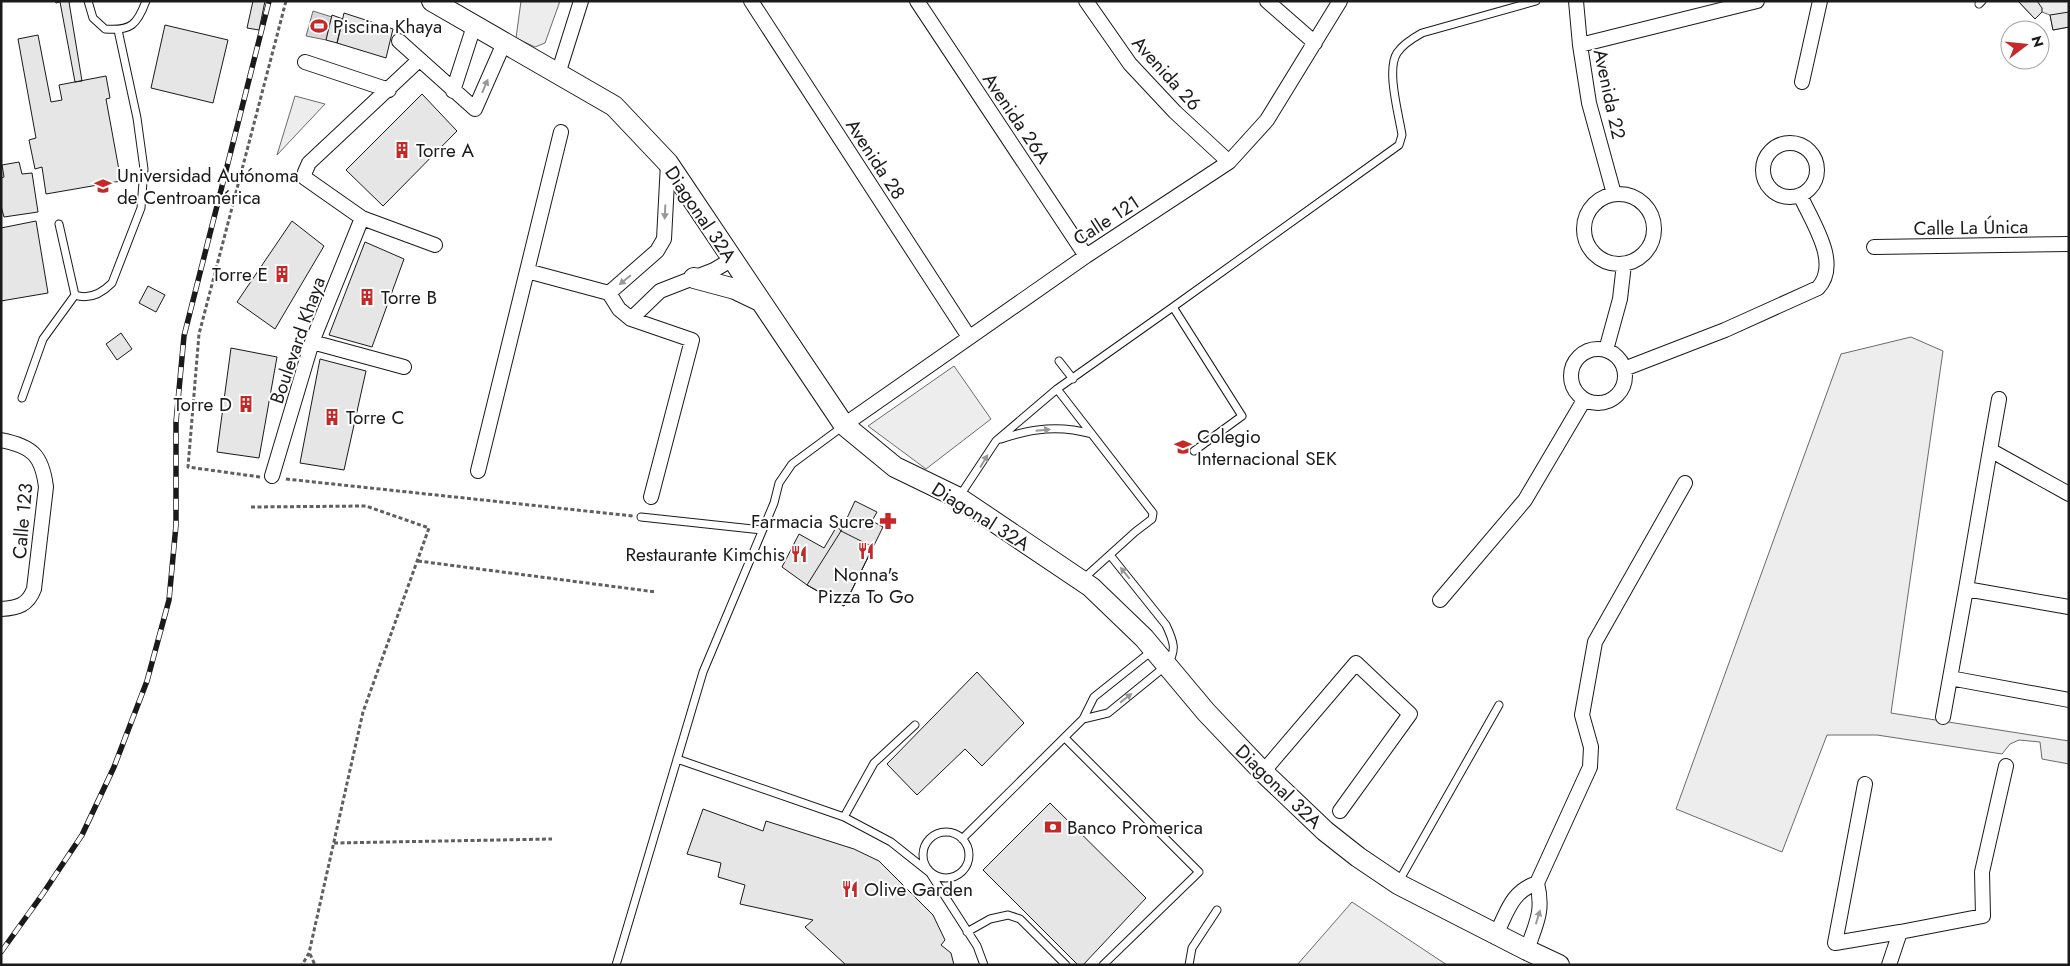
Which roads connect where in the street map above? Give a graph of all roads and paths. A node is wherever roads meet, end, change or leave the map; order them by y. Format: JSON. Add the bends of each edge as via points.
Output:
{"nodes":[{"id":1,"x":88,"y":1,"type":"edge"},
{"id":2,"x":146,"y":1,"type":"edge"},
{"id":3,"x":286,"y":1,"type":"edge"},
{"id":4,"x":432,"y":1,"type":"edge"},
{"id":5,"x":581,"y":1,"type":"edge"},
{"id":6,"x":751,"y":1,"type":"edge"},
{"id":7,"x":917,"y":1,"type":"edge"},
{"id":8,"x":1086,"y":1,"type":"edge"},
{"id":9,"x":1267,"y":1,"type":"edge"},
{"id":10,"x":1340,"y":1,"type":"edge"},
{"id":11,"x":1536,"y":1,"type":"edge"},
{"id":12,"x":1576,"y":1,"type":"edge"},
{"id":13,"x":1757,"y":1,"type":"edge"},
{"id":14,"x":1820,"y":1,"type":"edge"},
{"id":15,"x":474,"y":26,"type":"junction"},
{"id":16,"x":118,"y":30,"type":"junction"},
{"id":17,"x":399,"y":41,"type":"dead end"},
{"id":18,"x":504,"y":42,"type":"junction"},
{"id":19,"x":1315,"y":43,"type":"junction"},
{"id":20,"x":1580,"y":45,"type":"junction"},
{"id":21,"x":419,"y":60,"type":"junction"},
{"id":22,"x":305,"y":62,"type":"dead end"},
{"id":23,"x":558,"y":74,"type":"junction"},
{"id":24,"x":1802,"y":82,"type":"dead end"},
{"id":25,"x":389,"y":90,"type":"junction"},
{"id":26,"x":453,"y":91,"type":"junction"},
{"id":27,"x":561,"y":132,"type":"dead end"},
{"id":28,"x":1229,"y":162,"type":"junction"},
{"id":29,"x":668,"y":163,"type":"junction"},
{"id":30,"x":1614,"y":194,"type":"junction"},
{"id":31,"x":1800,"y":195,"type":"dead end"},
{"id":32,"x":362,"y":218,"type":"junction"},
{"id":33,"x":59,"y":224,"type":"dead end"},
{"id":34,"x":435,"y":244,"type":"dead end"},
{"id":35,"x":2069,"y":244,"type":"edge"},
{"id":36,"x":1874,"y":247,"type":"dead end"},
{"id":37,"x":1086,"y":256,"type":"junction"},
{"id":38,"x":732,"y":260,"type":"junction"},
{"id":39,"x":1624,"y":264,"type":"junction"},
{"id":40,"x":527,"y":271,"type":"junction"},
{"id":41,"x":694,"y":278,"type":"junction"},
{"id":42,"x":609,"y":293,"type":"junction"},
{"id":43,"x":75,"y":295,"type":"junction"},
{"id":44,"x":760,"y":301,"type":"junction"},
{"id":45,"x":1173,"y":307,"type":"junction"},
{"id":46,"x":631,"y":319,"type":"junction"},
{"id":47,"x":969,"y":337,"type":"junction"},
{"id":48,"x":312,"y":342,"type":"junction"},
{"id":49,"x":1606,"y":350,"type":"junction"},
{"id":50,"x":1059,"y":361,"type":"dead end"},
{"id":51,"x":404,"y":367,"type":"dead end"},
{"id":52,"x":1624,"y":369,"type":"junction"},
{"id":53,"x":1073,"y":379,"type":"junction"},
{"id":54,"x":1057,"y":389,"type":"junction"},
{"id":55,"x":22,"y":398,"type":"dead end"},
{"id":56,"x":1999,"y":399,"type":"dead end"},
{"id":57,"x":1584,"y":400,"type":"junction"},
{"id":58,"x":844,"y":425,"type":"junction"},
{"id":59,"x":1092,"y":434,"type":"junction"},
{"id":60,"x":1,"y":440,"type":"edge"},
{"id":61,"x":996,"y":440,"type":"junction"},
{"id":62,"x":1990,"y":450,"type":"junction"},
{"id":63,"x":1194,"y":451,"type":"dead end"},
{"id":64,"x":478,"y":471,"type":"dead end"},
{"id":65,"x":272,"y":477,"type":"junction"},
{"id":66,"x":1685,"y":483,"type":"dead end"},
{"id":67,"x":2069,"y":494,"type":"edge"},
{"id":68,"x":651,"y":498,"type":"dead end"},
{"id":69,"x":959,"y":498,"type":"junction"},
{"id":70,"x":251,"y":507,"type":"dead end"},
{"id":71,"x":641,"y":517,"type":"joint"},
{"id":72,"x":762,"y":530,"type":"junction"},
{"id":73,"x":1110,"y":555,"type":"junction"},
{"id":74,"x":418,"y":561,"type":"junction"},
{"id":75,"x":1082,"y":581,"type":"junction"},
{"id":76,"x":1966,"y":589,"type":"junction"},
{"id":77,"x":656,"y":592,"type":"dead end"},
{"id":78,"x":1440,"y":600,"type":"dead end"},
{"id":79,"x":2069,"y":607,"type":"edge"},
{"id":80,"x":1,"y":609,"type":"edge"},
{"id":81,"x":1154,"y":649,"type":"junction"},
{"id":82,"x":1167,"y":665,"type":"junction"},
{"id":83,"x":1950,"y":678,"type":"junction"},
{"id":84,"x":2069,"y":700,"type":"edge"},
{"id":85,"x":1499,"y":705,"type":"dead end"},
{"id":86,"x":1943,"y":716,"type":"dead end"},
{"id":87,"x":1083,"y":719,"type":"junction"},
{"id":88,"x":915,"y":725,"type":"dead end"},
{"id":89,"x":1065,"y":738,"type":"junction"},
{"id":90,"x":677,"y":760,"type":"junction"},
{"id":91,"x":2006,"y":766,"type":"dead end"},
{"id":92,"x":1263,"y":772,"type":"junction"},
{"id":93,"x":1866,"y":784,"type":"dead end"},
{"id":94,"x":1340,"y":811,"type":"dead end"},
{"id":95,"x":844,"y":817,"type":"junction"},
{"id":96,"x":552,"y":839,"type":"dead end"},
{"id":97,"x":962,"y":839,"type":"junction"},
{"id":98,"x":334,"y":843,"type":"junction"},
{"id":99,"x":930,"y":872,"type":"junction"},
{"id":100,"x":1538,"y":883,"type":"junction"},
{"id":101,"x":1398,"y":884,"type":"junction"},
{"id":102,"x":1217,"y":910,"type":"dead end"},
{"id":103,"x":967,"y":932,"type":"junction"},
{"id":104,"x":1900,"y":932,"type":"junction"},
{"id":105,"x":1496,"y":934,"type":"junction"},
{"id":106,"x":1527,"y":950,"type":"junction"},
{"id":107,"x":309,"y":953,"type":"junction"},
{"id":108,"x":302,"y":965,"type":"edge"},
{"id":109,"x":315,"y":965,"type":"edge"},
{"id":110,"x":616,"y":965,"type":"edge"},
{"id":111,"x":984,"y":965,"type":"edge"},
{"id":112,"x":1066,"y":965,"type":"edge"},
{"id":113,"x":1103,"y":965,"type":"edge"},
{"id":114,"x":1189,"y":965,"type":"edge"},
{"id":115,"x":1559,"y":965,"type":"edge"},
{"id":116,"x":1889,"y":965,"type":"edge"}],
"edges":[{"from":1,"to":16,"type":"lane","via":[[93,18],[99,24],[106,29]]},
{"from":2,"to":16,"type":"lane","via":[[133,26]]},
{"from":3,"to":65,"type":"path","via":[[199,334],[188,467]]},
{"from":4,"to":15,"type":"street","name":"Diagonal 32A"},
{"from":5,"to":23,"type":"street"},
{"from":6,"to":47,"type":"street","name":"Avenida 28"},
{"from":7,"to":37,"type":"street","name":"Avenida 26A"},
{"from":8,"to":28,"type":"street","name":"Avenida 26","via":[[1130,64]]},
{"from":9,"to":19,"type":"street"},
{"from":10,"to":19,"type":"street","name":"Calle 121"},
{"from":11,"to":45,"type":"lane","via":[[1422,33],[1407,42],[1397,52],[1392,65],[1402,135],[1399,145]]},
{"from":12,"to":20,"type":"street","name":"Avenida 22"},
{"from":13,"to":20,"type":"street"},
{"from":14,"to":24,"type":"street"},
{"from":15,"to":18,"type":"street","name":"Diagonal 32A"},
{"from":15,"to":26,"type":"street"},
{"from":16,"to":43,"type":"lane","via":[[144,169],[141,208],[112,283],[102,292]]},
{"from":17,"to":21,"type":"street"},
{"from":18,"to":23,"type":"street","name":"Diagonal 32A"},
{"from":26,"to":18,"type":"street","one_way":true,"via":[[475,109]]},
{"from":19,"to":28,"type":"street","name":"Calle 121","via":[[1267,120]]},
{"from":20,"to":30,"type":"street","name":"Avenida 22","via":[[1589,103]]},
{"from":21,"to":25,"type":"street"},
{"from":21,"to":26,"type":"street"},
{"from":22,"to":25,"type":"street"},
{"from":23,"to":29,"type":"street","name":"Diagonal 32A","via":[[614,106]]},
{"from":25,"to":32,"type":"street","via":[[309,163],[305,172],[305,178]]},
{"from":27,"to":40,"type":"street"},
{"from":28,"to":37,"type":"street","name":"Calle 121"},
{"from":29,"to":38,"type":"street","name":"Diagonal 32A"},
{"from":29,"to":42,"type":"street","one_way":true,"via":[[664,239],[658,251]]},
{"from":30,"to":39,"type":"street","via":[[1628,195],[1640,201],[1654,224],[1653,238],[1647,250]]},
{"from":30,"to":39,"type":"street","via":[[1601,198],[1591,208],[1585,220],[1584,234],[1588,247],[1598,257],[1610,263]]},
{"from":31,"to":52,"type":"street","via":[[1824,248],[1828,266],[1825,281],[1818,288],[1724,330]]},
{"from":32,"to":34,"type":"street"},
{"from":32,"to":48,"type":"street","name":"Boulevard Khaya"},
{"from":33,"to":43,"type":"lane"},
{"from":35,"to":36,"type":"street","name":"Calle La Única"},
{"from":37,"to":47,"type":"street","name":"Calle 121"},
{"from":38,"to":41,"type":"street"},
{"from":38,"to":44,"type":"street","name":"Diagonal 32A"},
{"from":39,"to":49,"type":"street","via":[[1620,298]]},
{"from":40,"to":42,"type":"street"},
{"from":40,"to":64,"type":"street"},
{"from":41,"to":44,"type":"street","via":[[736,288]]},
{"from":41,"to":46,"type":"street","via":[[660,291]]},
{"from":42,"to":46,"type":"street","via":[[619,309]]},
{"from":43,"to":55,"type":"lane","via":[[43,339]]},
{"from":44,"to":58,"type":"street","name":"Diagonal 32A"},
{"from":45,"to":53,"type":"lane"},
{"from":45,"to":63,"type":"lane","via":[[1242,416]]},
{"from":46,"to":68,"type":"street","via":[[692,340]]},
{"from":47,"to":58,"type":"street","name":"Calle 121"},
{"from":48,"to":51,"type":"street"},
{"from":48,"to":65,"type":"street","name":"Boulevard Khaya"},
{"from":49,"to":52,"type":"street","via":[[1621,360]]},
{"from":49,"to":57,"type":"street","via":[[1588,350],[1571,369],[1572,386]]},
{"from":50,"to":53,"type":"lane"},
{"from":52,"to":57,"type":"street","via":[[1622,390],[1614,398],[1594,404]]},
{"from":53,"to":54,"type":"lane"},
{"from":54,"to":59,"type":"lane"},
{"from":54,"to":61,"type":"lane"},
{"from":56,"to":62,"type":"street"},
{"from":57,"to":78,"type":"street","via":[[1525,500]]},
{"from":58,"to":69,"type":"street","name":"Diagonal 32A","via":[[895,466]]},
{"from":58,"to":72,"type":"lane","via":[[785,472]]},
{"from":61,"to":59,"type":"lane","one_way":true,"via":[[1021,432],[1071,428]]},
{"from":59,"to":73,"type":"lane","via":[[1152,513],[1152,519]]},
{"from":60,"to":80,"type":"street","name":"Calle 123","via":[[30,449],[39,459],[46,486],[31,598],[23,605]]},
{"from":69,"to":61,"type":"lane","one_way":true},
{"from":62,"to":67,"type":"street"},
{"from":62,"to":76,"type":"street"},
{"from":65,"to":71,"type":"path"},
{"from":66,"to":100,"type":"street","via":[[1595,642],[1582,715],[1591,747],[1590,767]]},
{"from":69,"to":75,"type":"street","name":"Diagonal 32A"},
{"from":70,"to":74,"type":"path","via":[[366,506],[429,528]]},
{"from":71,"to":72,"type":"lane"},
{"from":72,"to":90,"type":"lane","via":[[703,672]]},
{"from":73,"to":75,"type":"lane"},
{"from":82,"to":73,"type":"lane","one_way":true,"via":[[1174,655],[1166,625]]},
{"from":74,"to":77,"type":"path"},
{"from":74,"to":98,"type":"path","via":[[363,712]]},
{"from":75,"to":81,"type":"street","name":"Diagonal 32A"},
{"from":76,"to":79,"type":"street"},
{"from":76,"to":83,"type":"street"},
{"from":81,"to":82,"type":"street","name":"Diagonal 32A"},
{"from":81,"to":87,"type":"lane","via":[[1094,697]]},
{"from":87,"to":82,"type":"lane","one_way":true,"via":[[1108,713]]},
{"from":82,"to":92,"type":"street","name":"Diagonal 32A"},
{"from":83,"to":84,"type":"street"},
{"from":83,"to":86,"type":"street"},
{"from":85,"to":101,"type":"lane"},
{"from":87,"to":89,"type":"lane"},
{"from":88,"to":95,"type":"lane","via":[[874,763]]},
{"from":89,"to":97,"type":"lane"},
{"from":89,"to":113,"type":"lane","via":[[1199,872]]},
{"from":90,"to":95,"type":"lane"},
{"from":90,"to":110,"type":"lane"},
{"from":91,"to":104,"type":"street","via":[[1982,872],[1983,916]]},
{"from":92,"to":94,"type":"street","via":[[1356,663],[1410,714]]},
{"from":92,"to":101,"type":"street","name":"Diagonal 32A","via":[[1325,831]]},
{"from":93,"to":104,"type":"street","via":[[1835,943]]},
{"from":95,"to":99,"type":"lane","via":[[890,842]]},
{"from":96,"to":98,"type":"path"},
{"from":97,"to":99,"type":"lane","via":[[969,851],[963,872],[950,878]]},
{"from":97,"to":99,"type":"lane","via":[[956,834],[942,832],[929,839],[923,860]]},
{"from":98,"to":107,"type":"path"},
{"from":99,"to":103,"type":"lane"},
{"from":100,"to":105,"type":"street","via":[[1524,888],[1514,898]]},
{"from":106,"to":100,"type":"street","one_way":true,"via":[[1542,901]]},
{"from":101,"to":105,"type":"street","name":"Diagonal 32A"},
{"from":102,"to":114,"type":"lane","via":[[1192,948]]},
{"from":103,"to":111,"type":"lane"},
{"from":103,"to":112,"type":"lane","via":[[990,918],[1008,916],[1020,919]]},
{"from":104,"to":116,"type":"street"},
{"from":105,"to":106,"type":"street","name":"Diagonal 32A"},
{"from":106,"to":115,"type":"street","name":"Diagonal 32A"},
{"from":107,"to":108,"type":"path"},
{"from":107,"to":109,"type":"path"}]}
